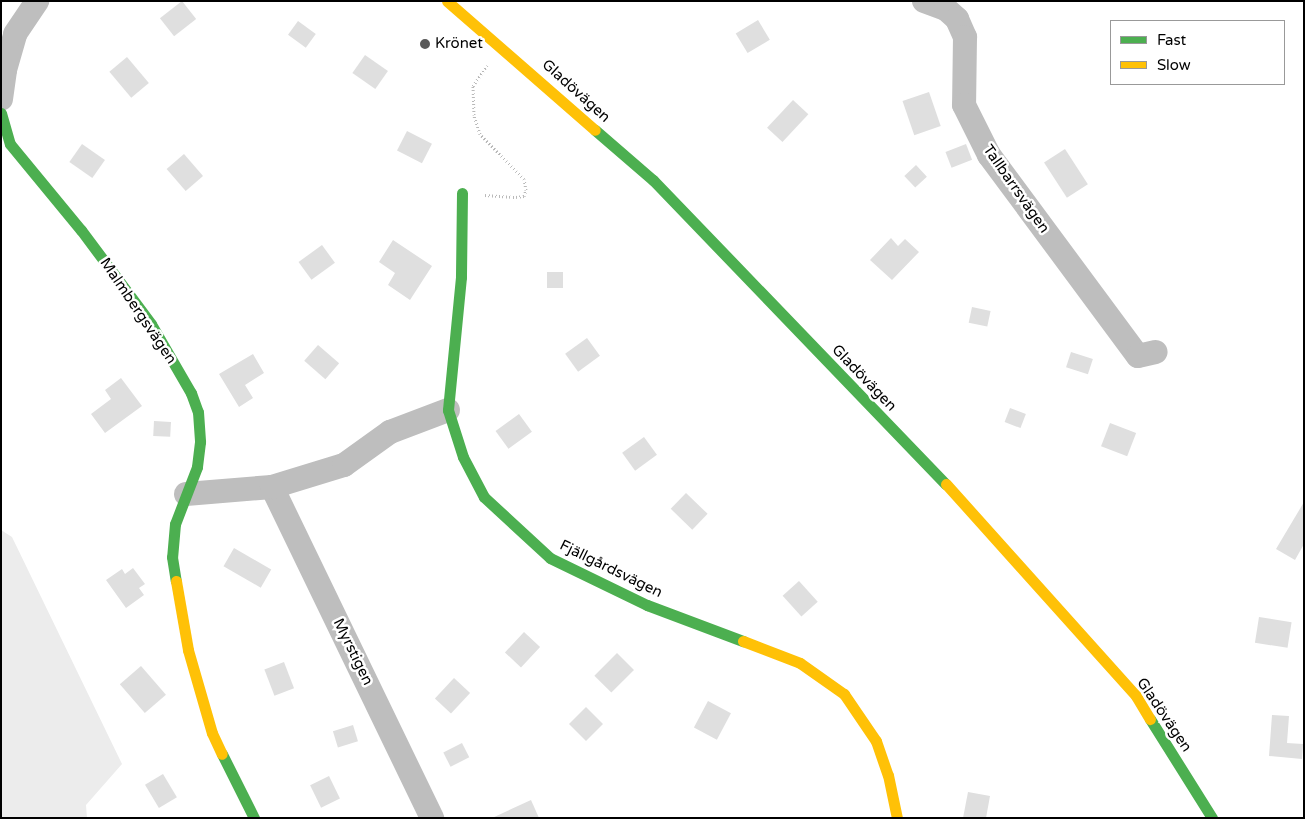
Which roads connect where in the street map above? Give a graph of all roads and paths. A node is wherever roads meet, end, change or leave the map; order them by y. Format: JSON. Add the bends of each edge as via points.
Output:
{"nodes":[{"id":1,"x":37,"y":1,"type":"edge"},
{"id":2,"x":447,"y":1,"type":"edge"},
{"id":3,"x":924,"y":1,"type":"edge"},
{"id":4,"x":491,"y":59,"type":"dead end"},
{"id":5,"x":1,"y":99,"type":"edge"},
{"id":6,"x":1,"y":112,"type":"edge"},
{"id":7,"x":462,"y":194,"type":"joint"},
{"id":8,"x":1156,"y":352,"type":"dead end"},
{"id":9,"x":448,"y":410,"type":"junction"},
{"id":10,"x":272,"y":487,"type":"junction"},
{"id":11,"x":186,"y":494,"type":"junction"},
{"id":12,"x":254,"y":818,"type":"edge"},
{"id":13,"x":432,"y":818,"type":"edge"},
{"id":14,"x":897,"y":818,"type":"edge"},
{"id":15,"x":1212,"y":818,"type":"edge"}],
"edges":[{"from":1,"to":5,"type":"street","via":[[15,34]]},
{"from":2,"to":15,"type":"street","name":"Gladövägen","via":[[653,180],[975,514],[1136,696]]},
{"from":3,"to":8,"type":"street","name":"Tallbarrsvägen","via":[[946,9],[958,19],[965,37],[964,104],[989,155],[1138,356]]},
{"from":4,"to":7,"type":"path","via":[[473,86],[474,115],[480,134],[524,179],[526,190],[524,196],[516,198]]},
{"from":6,"to":11,"type":"street","name":"Malmbergsvägen","via":[[10,144],[81,230],[150,324],[191,393],[198,412],[200,442],[197,467]]},
{"from":7,"to":9,"type":"street","name":"Fjällgårdsvägen","via":[[461,277]]},
{"from":9,"to":10,"type":"street","via":[[390,432],[344,465]]},
{"from":9,"to":14,"type":"street","name":"Fjällgårdsvägen","via":[[463,457],[484,497],[550,558],[647,605],[800,663],[844,694],[876,741],[888,775]]},
{"from":10,"to":11,"type":"street"},
{"from":10,"to":13,"type":"street","name":"Myrstigen"},
{"from":11,"to":12,"type":"street","name":"Malmbergsvägen","via":[[175,524],[172,557],[188,650],[212,733]]}]}
